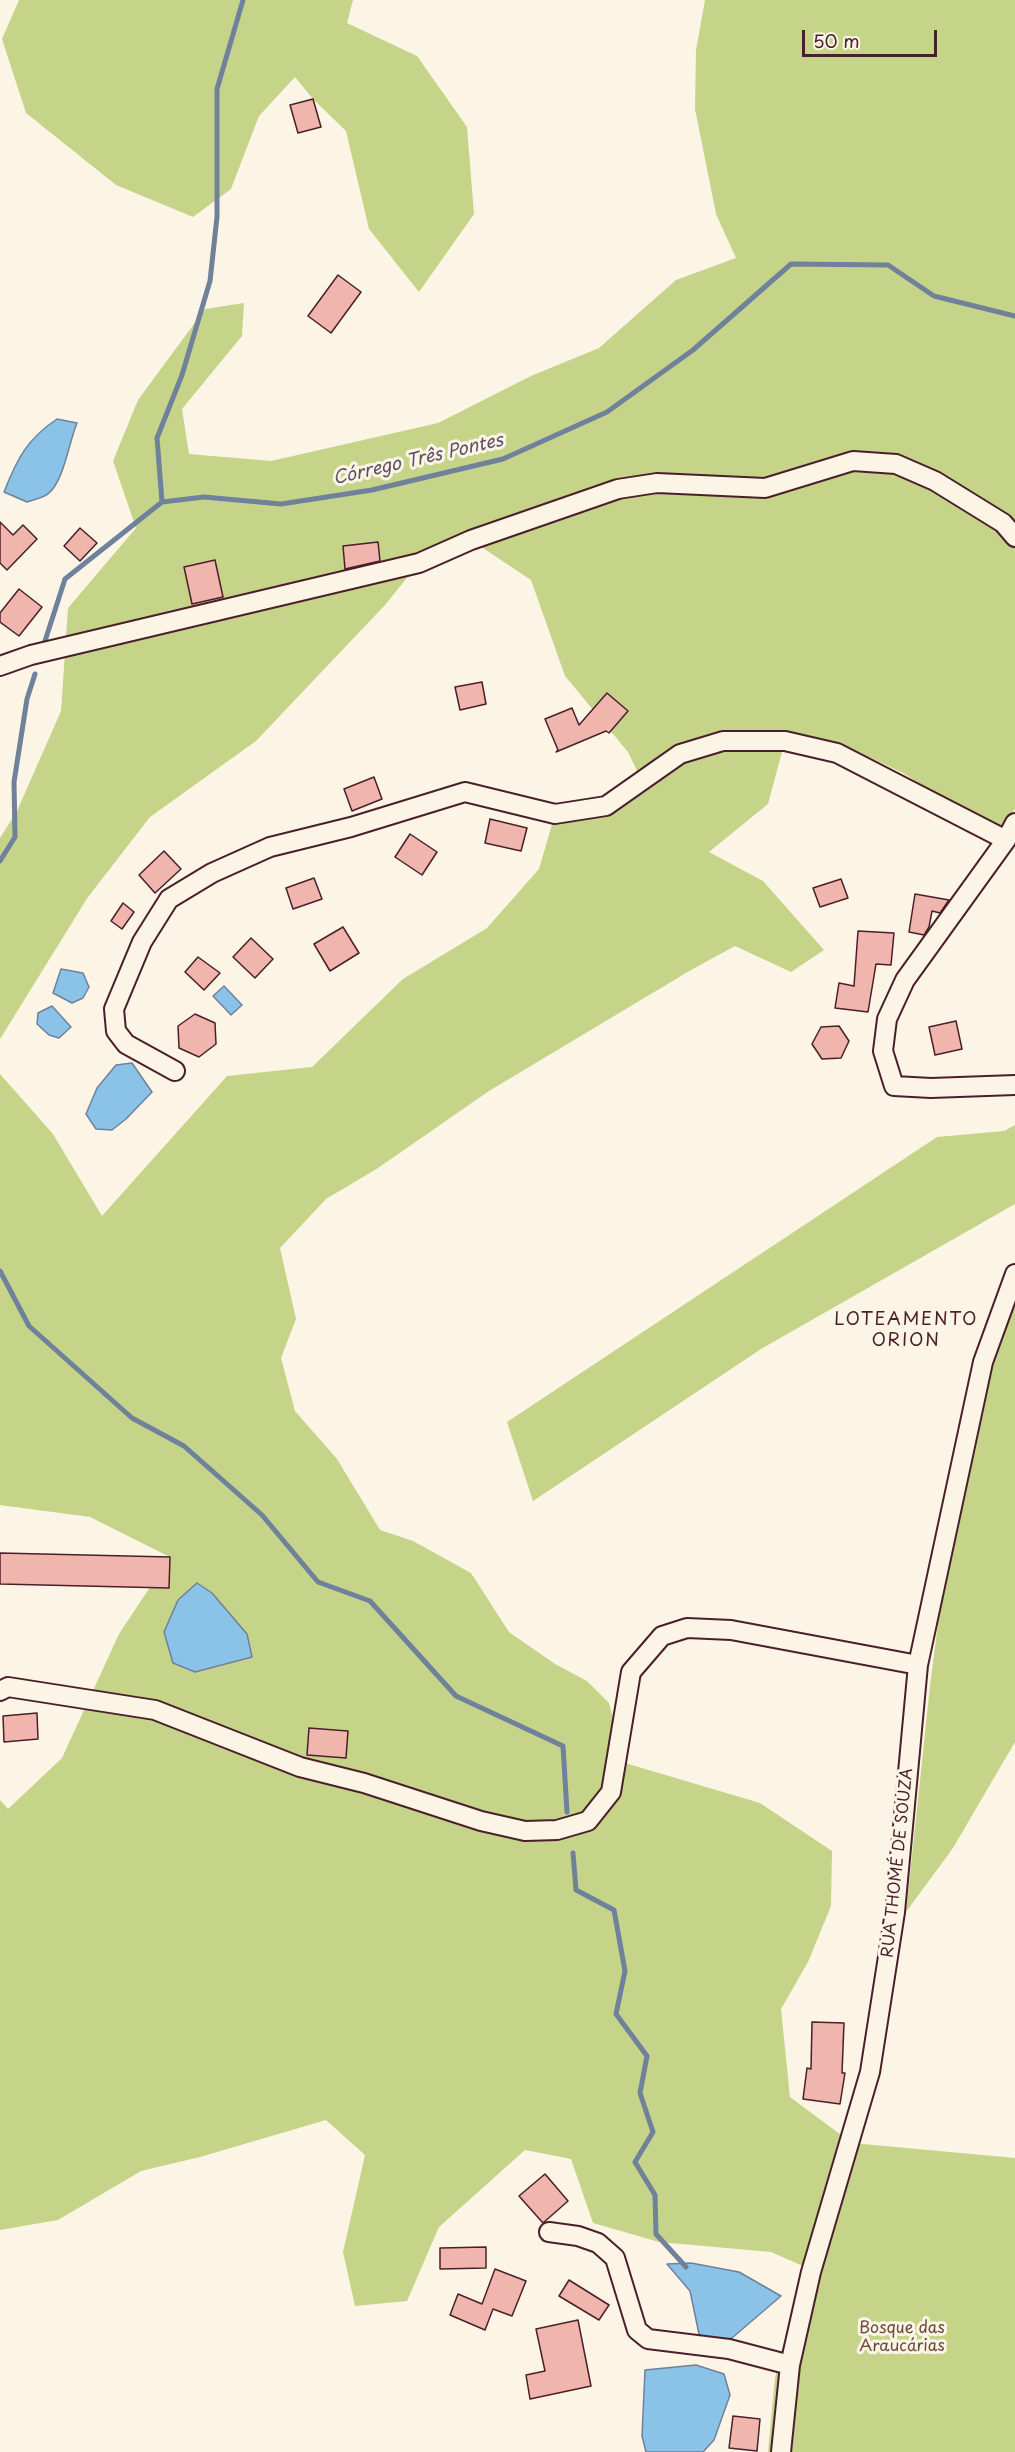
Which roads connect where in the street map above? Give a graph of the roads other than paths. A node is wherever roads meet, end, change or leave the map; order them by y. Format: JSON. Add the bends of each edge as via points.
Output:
{"nodes":[{"id":1,"x":1015,"y":537,"type":"edge"},
{"id":2,"x":0,"y":666,"type":"edge"},
{"id":3,"x":1015,"y":823,"type":"edge"},
{"id":4,"x":1006,"y":840,"type":"junction"},
{"id":5,"x":175,"y":1071,"type":"dead end"},
{"id":6,"x":1015,"y":1085,"type":"edge"},
{"id":7,"x":1015,"y":1274,"type":"edge"},
{"id":8,"x":918,"y":1665,"type":"junction"},
{"id":9,"x":0,"y":1691,"type":"edge"},
{"id":10,"x":549,"y":2232,"type":"dead end"},
{"id":11,"x":790,"y":2365,"type":"junction"},
{"id":12,"x":781,"y":2452,"type":"edge"}],
"edges":[{"from":1,"to":2,"type":"street","via":[[1003,523],[935,481],[896,464],[853,461],[765,488],[657,483],[618,489],[471,540],[419,563],[31,655]]},
{"from":3,"to":4,"type":"street"},
{"from":4,"to":5,"type":"street","via":[[837,753],[785,741],[723,741],[680,754],[606,806],[555,814],[465,792],[270,847],[212,873],[170,898],[142,942],[114,1009],[116,1031],[126,1044]]},
{"from":4,"to":6,"type":"street","via":[[904,980],[887,1019],[883,1051],[894,1086]]},
{"from":7,"to":8,"type":"street","name":"RUA THOMÉ DE SOUZA","via":[[983,1362]]},
{"from":8,"to":9,"type":"street","via":[[731,1630],[687,1628],[663,1636],[631,1672],[611,1792],[588,1821],[557,1830],[525,1831],[300,1767],[155,1710],[8,1687]]},
{"from":8,"to":11,"type":"street","name":"RUA THOMÉ DE SOUZA","via":[[895,1912],[870,2072],[811,2272]]},
{"from":10,"to":11,"type":"street","via":[[598,2243],[615,2258],[637,2330],[648,2339],[729,2349]]},
{"from":11,"to":12,"type":"street","name":"RUA THOMÉ DE SOUZA"}]}
